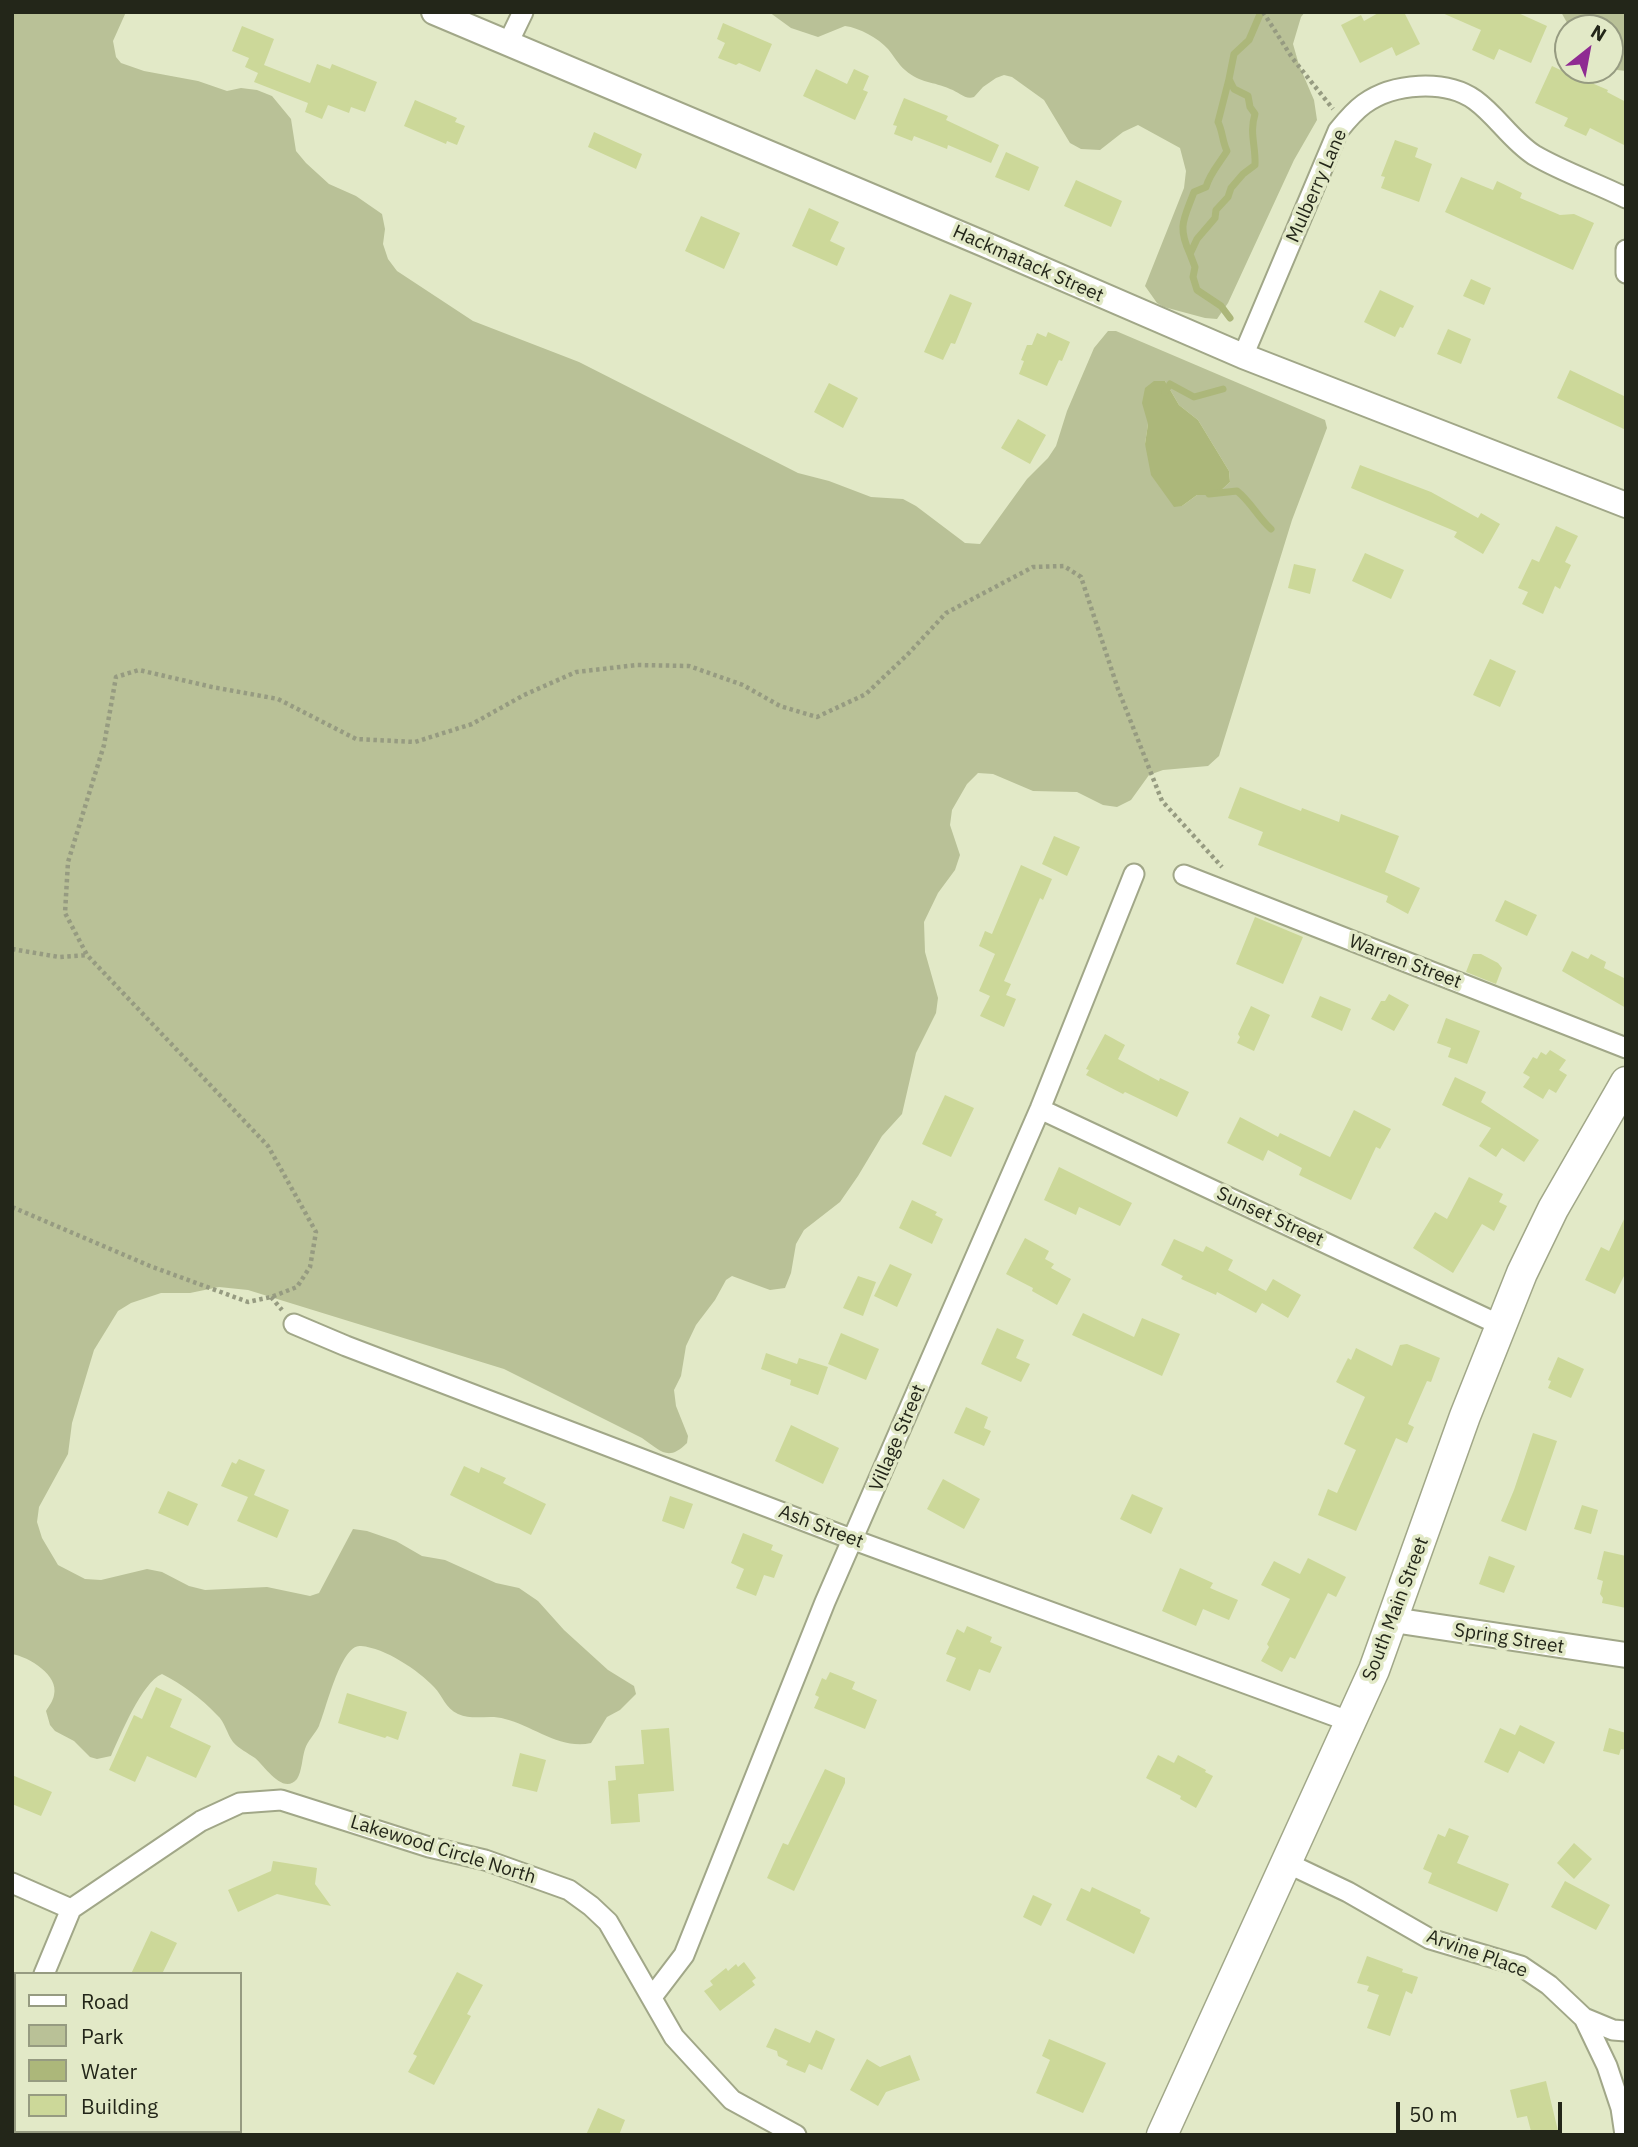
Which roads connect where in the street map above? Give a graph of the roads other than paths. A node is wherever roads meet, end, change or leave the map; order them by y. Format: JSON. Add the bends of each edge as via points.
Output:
{"nodes":[{"id":1,"x":434,"y":12,"type":"edge"},
{"id":2,"x":523,"y":12,"type":"edge"},
{"id":3,"x":508,"y":43,"type":"junction"},
{"id":4,"x":1626,"y":198,"type":"edge"},
{"id":5,"x":1626,"y":250,"type":"edge"},
{"id":6,"x":1626,"y":273,"type":"edge"},
{"id":7,"x":1243,"y":356,"type":"junction"},
{"id":8,"x":1626,"y":505,"type":"edge"},
{"id":9,"x":1134,"y":874,"type":"dead end"},
{"id":10,"x":1184,"y":875,"type":"dead end"},
{"id":11,"x":1626,"y":1048,"type":"edge"},
{"id":12,"x":1625,"y":1085,"type":"edge"},
{"id":13,"x":1040,"y":1109,"type":"junction"},
{"id":14,"x":294,"y":1324,"type":"dead end"},
{"id":15,"x":1500,"y":1325,"type":"junction"},
{"id":16,"x":854,"y":1540,"type":"junction"},
{"id":17,"x":1393,"y":1620,"type":"junction"},
{"id":18,"x":1626,"y":1655,"type":"edge"},
{"id":19,"x":1352,"y":1722,"type":"junction"},
{"id":20,"x":1287,"y":1863,"type":"junction"},
{"id":21,"x":12,"y":1883,"type":"edge"},
{"id":22,"x":71,"y":1909,"type":"junction"},
{"id":23,"x":45,"y":1972,"type":"edge"},
{"id":24,"x":652,"y":1997,"type":"junction"},
{"id":25,"x":1584,"y":2018,"type":"junction"},
{"id":26,"x":1626,"y":2031,"type":"edge"},
{"id":27,"x":796,"y":2135,"type":"edge"},
{"id":28,"x":1162,"y":2135,"type":"edge"},
{"id":29,"x":1625,"y":2135,"type":"edge"}],
"edges":[{"from":1,"to":3,"type":"street","name":"Hackmatack Street"},
{"from":2,"to":3,"type":"street"},
{"from":3,"to":7,"type":"street","name":"Hackmatack Street"},
{"from":4,"to":7,"type":"street","name":"Mulberry Lane","via":[[1534,155],[1465,94],[1439,87],[1391,92],[1366,102],[1338,131]]},
{"from":5,"to":6,"type":"street"},
{"from":7,"to":8,"type":"street","name":"Hackmatack Street"},
{"from":9,"to":13,"type":"street","name":"Village Street"},
{"from":10,"to":11,"type":"street","name":"Warren Street"},
{"from":12,"to":15,"type":"main road","name":"South Main Street","via":[[1553,1209]]},
{"from":13,"to":15,"type":"street","name":"Sunset Street"},
{"from":13,"to":16,"type":"street","name":"Village Street"},
{"from":14,"to":16,"type":"street","name":"Ash Street"},
{"from":15,"to":17,"type":"main road","name":"South Main Street"},
{"from":16,"to":19,"type":"street","name":"Ash Street"},
{"from":16,"to":24,"type":"street","name":"Village Street","via":[[684,1955]]},
{"from":17,"to":18,"type":"street","name":"Spring Street"},
{"from":17,"to":19,"type":"main road","name":"South Main Street"},
{"from":19,"to":20,"type":"main road","name":"South Main Street"},
{"from":20,"to":25,"type":"street","name":"Arvine Place","via":[[1430,1939],[1521,1966]]},
{"from":20,"to":28,"type":"main road","name":"South Main Street"},
{"from":21,"to":22,"type":"street"},
{"from":22,"to":23,"type":"street"},
{"from":22,"to":24,"type":"street","name":"Lakewood Circle North","via":[[201,1821],[240,1803],[281,1800],[485,1860],[569,1890],[608,1922]]},
{"from":24,"to":27,"type":"street","name":"Lakewood Circle North","via":[[674,2037],[733,2100]]},
{"from":25,"to":26,"type":"street","name":"Arvine Place","via":[[1613,2031]]},
{"from":25,"to":29,"type":"street","name":"Arvine Place","via":[[1607,2066]]}]}
